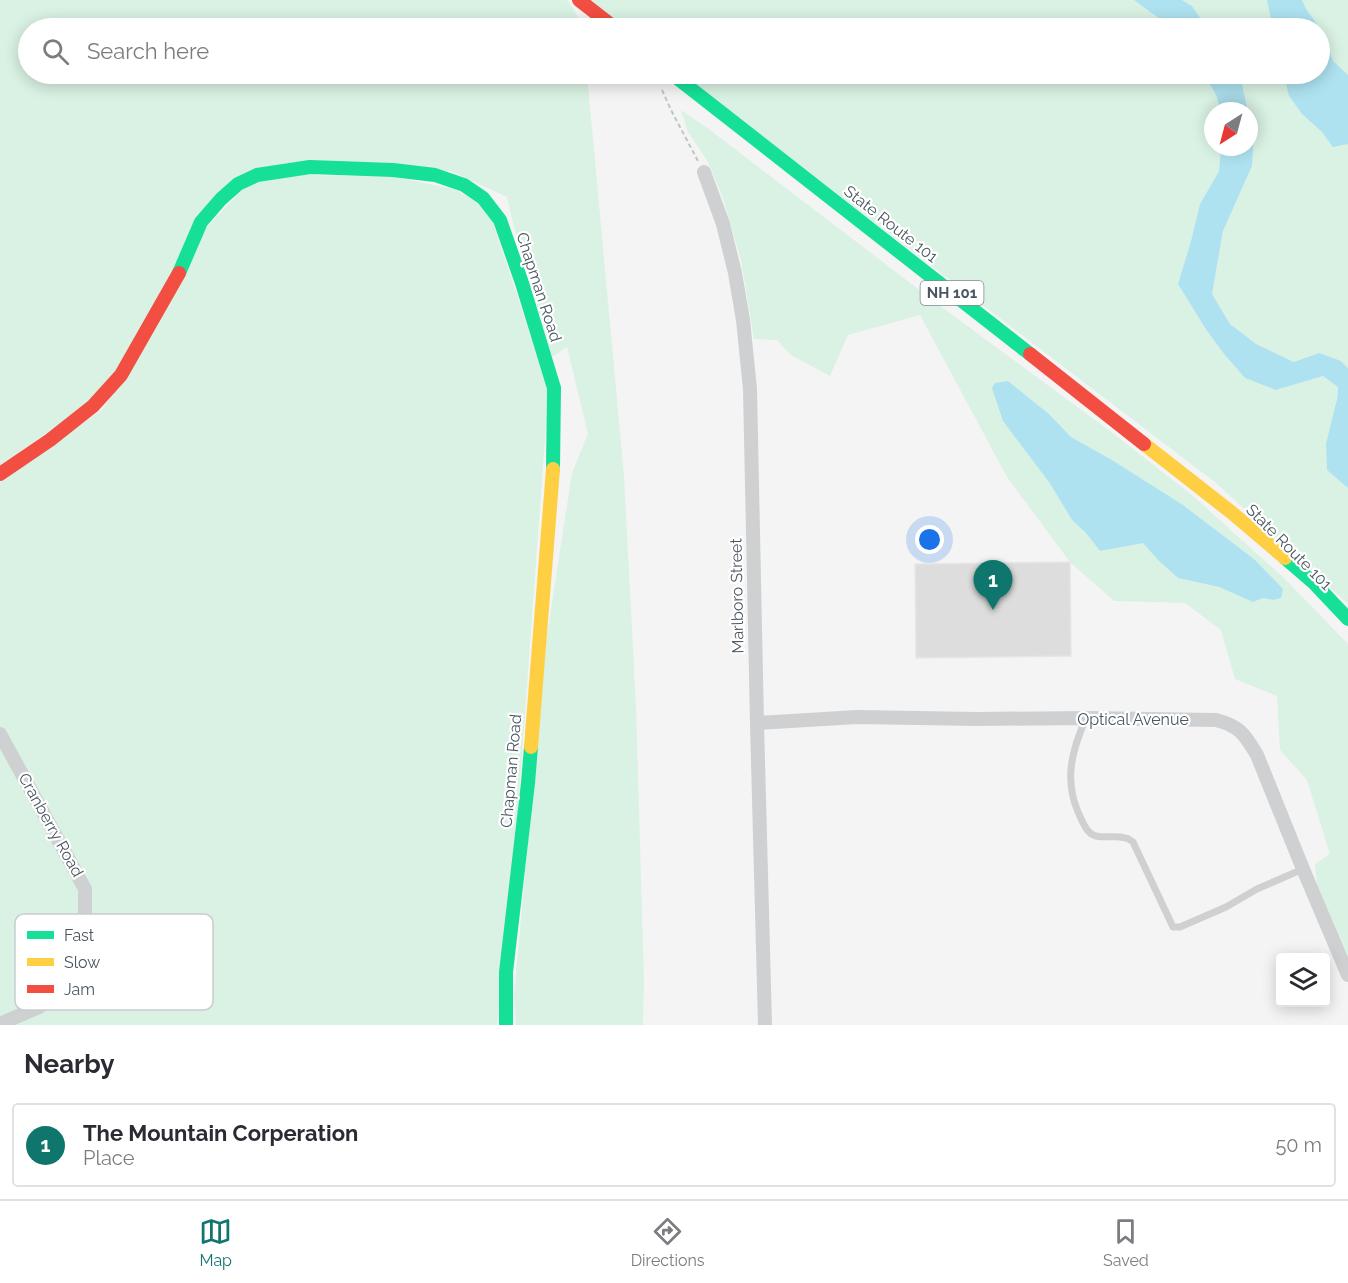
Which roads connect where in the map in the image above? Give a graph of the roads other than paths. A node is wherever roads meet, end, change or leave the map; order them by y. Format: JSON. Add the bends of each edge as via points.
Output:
{"nodes":[{"id":1,"x":579,"y":0,"type":"edge"},
{"id":2,"x":602,"y":18,"type":"edge"},
{"id":3,"x":685,"y":84,"type":"edge"},
{"id":4,"x":704,"y":172,"type":"road end"},
{"id":5,"x":0,"y":474,"type":"edge"},
{"id":6,"x":1231,"y":512,"type":"junction"},
{"id":7,"x":1348,"y":619,"type":"edge"},
{"id":8,"x":1348,"y":631,"type":"edge"},
{"id":9,"x":1086,"y":718,"type":"junction"},
{"id":10,"x":757,"y":723,"type":"junction"},
{"id":11,"x":0,"y":734,"type":"edge"},
{"id":12,"x":1303,"y":869,"type":"junction"},
{"id":13,"x":85,"y":914,"type":"edge"},
{"id":14,"x":1348,"y":975,"type":"edge"},
{"id":15,"x":30,"y":1010,"type":"edge"},
{"id":16,"x":0,"y":1024,"type":"edge"},
{"id":17,"x":506,"y":1025,"type":"edge"},
{"id":18,"x":765,"y":1025,"type":"edge"}],
"edges":[{"from":1,"to":2,"type":"main road"},
{"from":3,"to":6,"type":"main road","name":"State Route 101","number":"NH 101"},
{"from":4,"to":10,"type":"street","name":"Marlboro Street","via":[[735,273],[750,389]]},
{"from":5,"to":17,"type":"main road","name":"Chapman Road","via":[[93,406],[121,375],[183,267],[201,222],[237,184],[257,175],[310,167],[393,170],[435,175],[464,185],[483,198],[500,220],[554,388],[553,473],[528,783],[506,972]]},
{"from":6,"to":7,"type":"main road","name":"State Route 101","number":"NH 101","via":[[1314,583]]},
{"from":6,"to":8,"type":"main road","name":"State Route 101","number":"NH 101"},
{"from":9,"to":10,"type":"street","name":"Optical Avenue","via":[[857,717]]},
{"from":9,"to":12,"type":"street","name":"Optical Avenue","via":[[1230,723],[1240,730],[1257,755]]},
{"from":9,"to":12,"type":"lane","via":[[1073,752],[1072,798],[1088,832],[1125,837],[1133,842],[1173,927],[1226,907],[1257,888]]},
{"from":10,"to":18,"type":"street","name":"Marlboro Street"},
{"from":11,"to":13,"type":"street","name":"Cranberry Road","via":[[85,889]]},
{"from":12,"to":14,"type":"street","name":"Optical Avenue"},
{"from":15,"to":16,"type":"street","name":"Cranberry Road"}]}
